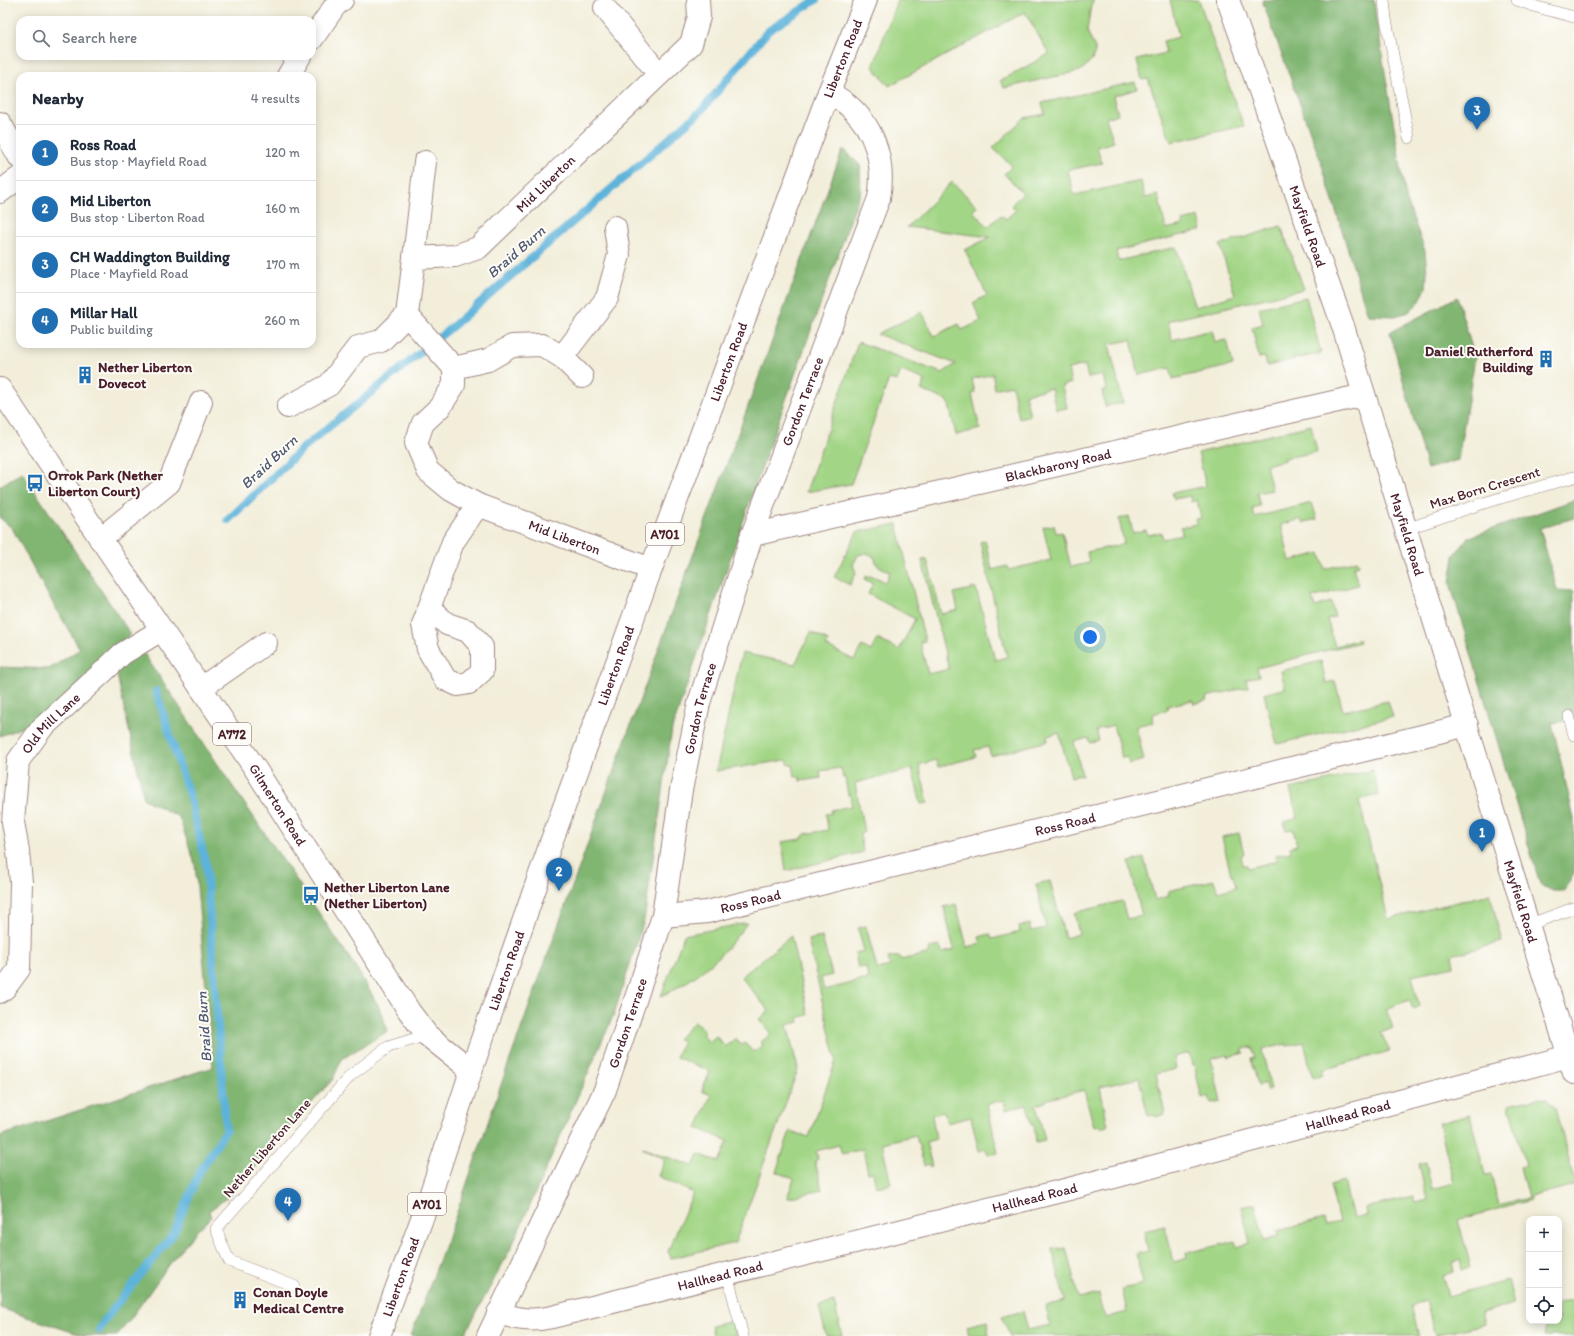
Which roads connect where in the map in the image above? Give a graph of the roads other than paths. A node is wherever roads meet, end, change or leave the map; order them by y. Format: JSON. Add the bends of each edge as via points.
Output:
{"nodes":[{"id":1,"x":342,"y":0,"type":"edge"},
{"id":2,"x":698,"y":0,"type":"edge"},
{"id":3,"x":866,"y":0,"type":"edge"},
{"id":4,"x":1228,"y":0,"type":"edge"},
{"id":5,"x":1384,"y":0,"type":"edge"},
{"id":6,"x":1516,"y":0,"type":"edge"},
{"id":7,"x":605,"y":8,"type":"dead end"},
{"id":8,"x":1574,"y":16,"type":"edge"},
{"id":9,"x":316,"y":33,"type":"edge"},
{"id":10,"x":298,"y":60,"type":"edge"},
{"id":11,"x":290,"y":72,"type":"edge"},
{"id":12,"x":659,"y":74,"type":"junction"},
{"id":13,"x":829,"y":92,"type":"junction"},
{"id":14,"x":0,"y":123,"type":"edge"},
{"id":15,"x":1409,"y":138,"type":"dead end"},
{"id":16,"x":16,"y":151,"type":"edge"},
{"id":17,"x":425,"y":162,"type":"dead end"},
{"id":18,"x":16,"y":180,"type":"edge"},
{"id":19,"x":0,"y":192,"type":"edge"},
{"id":20,"x":616,"y":227,"type":"dead end"},
{"id":21,"x":414,"y":258,"type":"junction"},
{"id":22,"x":407,"y":315,"type":"junction"},
{"id":23,"x":562,"y":357,"type":"junction"},
{"id":24,"x":454,"y":368,"type":"junction"},
{"id":25,"x":582,"y":377,"type":"dead end"},
{"id":26,"x":0,"y":389,"type":"edge"},
{"id":27,"x":1364,"y":395,"type":"junction"},
{"id":28,"x":201,"y":402,"type":"dead end"},
{"id":29,"x":288,"y":407,"type":"dead end"},
{"id":30,"x":1574,"y":477,"type":"edge"},
{"id":31,"x":478,"y":505,"type":"junction"},
{"id":32,"x":1406,"y":529,"type":"junction"},
{"id":33,"x":752,"y":535,"type":"junction"},
{"id":34,"x":100,"y":539,"type":"junction"},
{"id":35,"x":651,"y":570,"type":"junction"},
{"id":36,"x":429,"y":608,"type":"dead end"},
{"id":37,"x":161,"y":630,"type":"junction"},
{"id":38,"x":266,"y":643,"type":"dead end"},
{"id":39,"x":201,"y":688,"type":"junction"},
{"id":40,"x":1569,"y":716,"type":"dead end"},
{"id":41,"x":1467,"y":725,"type":"junction"},
{"id":42,"x":1574,"y":735,"type":"edge"},
{"id":43,"x":1574,"y":908,"type":"edge"},
{"id":44,"x":663,"y":916,"type":"junction"},
{"id":45,"x":1528,"y":925,"type":"junction"},
{"id":46,"x":0,"y":992,"type":"edge"},
{"id":47,"x":427,"y":1036,"type":"junction"},
{"id":48,"x":1572,"y":1061,"type":"edge"},
{"id":49,"x":471,"y":1070,"type":"junction"},
{"id":50,"x":727,"y":1273,"type":"junction"},
{"id":51,"x":294,"y":1286,"type":"dead end"},
{"id":52,"x":498,"y":1313,"type":"junction"},
{"id":53,"x":379,"y":1336,"type":"edge"},
{"id":54,"x":488,"y":1336,"type":"edge"},
{"id":55,"x":743,"y":1336,"type":"edge"}],
"edges":[{"from":1,"to":9,"type":"street","via":[[334,6]]},
{"from":2,"to":12,"type":"street","name":"Mid Liberton","via":[[699,17],[691,44]]},
{"from":3,"to":13,"type":"street","name":"Liberton Road","number":"A701"},
{"from":4,"to":27,"type":"street","name":"Mayfield Road","via":[[1343,326]]},
{"from":5,"to":15,"type":"lane"},
{"from":6,"to":8,"type":"lane"},
{"from":7,"to":12,"type":"street"},
{"from":10,"to":11,"type":"street"},
{"from":12,"to":21,"type":"street","name":"Mid Liberton","via":[[478,248],[455,256]]},
{"from":13,"to":33,"type":"street","name":"Gordon Terrace","via":[[850,106],[872,136],[881,166],[879,198]]},
{"from":13,"to":35,"type":"street","name":"Liberton Road","number":"A701"},
{"from":14,"to":16,"type":"street"},
{"from":17,"to":21,"type":"street"},
{"from":18,"to":19,"type":"street"},
{"from":20,"to":23,"type":"street","via":[[619,255],[607,298]]},
{"from":21,"to":22,"type":"street"},
{"from":22,"to":24,"type":"street"},
{"from":22,"to":29,"type":"street","via":[[381,341],[358,347],[330,385]]},
{"from":23,"to":24,"type":"street","via":[[542,345],[512,346],[488,360]]},
{"from":23,"to":25,"type":"street"},
{"from":24,"to":31,"type":"street","name":"Mid Liberton","via":[[454,385],[440,407],[422,423],[416,443],[428,471],[451,490]]},
{"from":26,"to":34,"type":"street","name":"Gilmerton Road","number":"A772"},
{"from":27,"to":32,"type":"street","name":"Mayfield Road"},
{"from":27,"to":33,"type":"street","name":"Blackbarony Road"},
{"from":28,"to":34,"type":"street","via":[[169,483]]},
{"from":30,"to":32,"type":"lane","name":"Max Born Crescent"},
{"from":31,"to":35,"type":"street","name":"Mid Liberton"},
{"from":31,"to":36,"type":"street","via":[[453,542]]},
{"from":32,"to":41,"type":"street","name":"Mayfield Road"},
{"from":33,"to":44,"type":"street","name":"Gordon Terrace","via":[[698,703],[681,790]]},
{"from":34,"to":37,"type":"street","name":"Gilmerton Road","number":"A772"},
{"from":35,"to":49,"type":"street","name":"Liberton Road","number":"A701"},
{"from":37,"to":39,"type":"street","name":"Gilmerton Road","number":"A772"},
{"from":37,"to":46,"type":"street","name":"Old Mill Lane","via":[[122,654],[41,729],[18,761],[13,822],[21,882],[19,969]]},
{"from":38,"to":39,"type":"street"},
{"from":39,"to":47,"type":"street","name":"Gilmerton Road","number":"A772"},
{"from":40,"to":42,"type":"lane"},
{"from":41,"to":44,"type":"street","name":"Ross Road","via":[[707,912]]},
{"from":41,"to":45,"type":"street","name":"Mayfield Road"},
{"from":43,"to":45,"type":"lane"},
{"from":44,"to":52,"type":"street","name":"Gordon Terrace","via":[[601,1099]]},
{"from":45,"to":48,"type":"street","name":"Mayfield Road"},
{"from":47,"to":49,"type":"street","name":"Gilmerton Road","number":"A772"},
{"from":47,"to":51,"type":"lane","name":"Nether Liberton Lane","via":[[388,1048],[351,1075],[216,1229],[229,1261]]},
{"from":48,"to":50,"type":"street","name":"Hallhead Road"},
{"from":49,"to":53,"type":"street","name":"Liberton Road","number":"A701","via":[[428,1202]]},
{"from":50,"to":52,"type":"street","name":"Hallhead Road","via":[[538,1320],[525,1320]]},
{"from":50,"to":55,"type":"lane"},
{"from":52,"to":54,"type":"street","name":"Gordon Terrace"}]}
